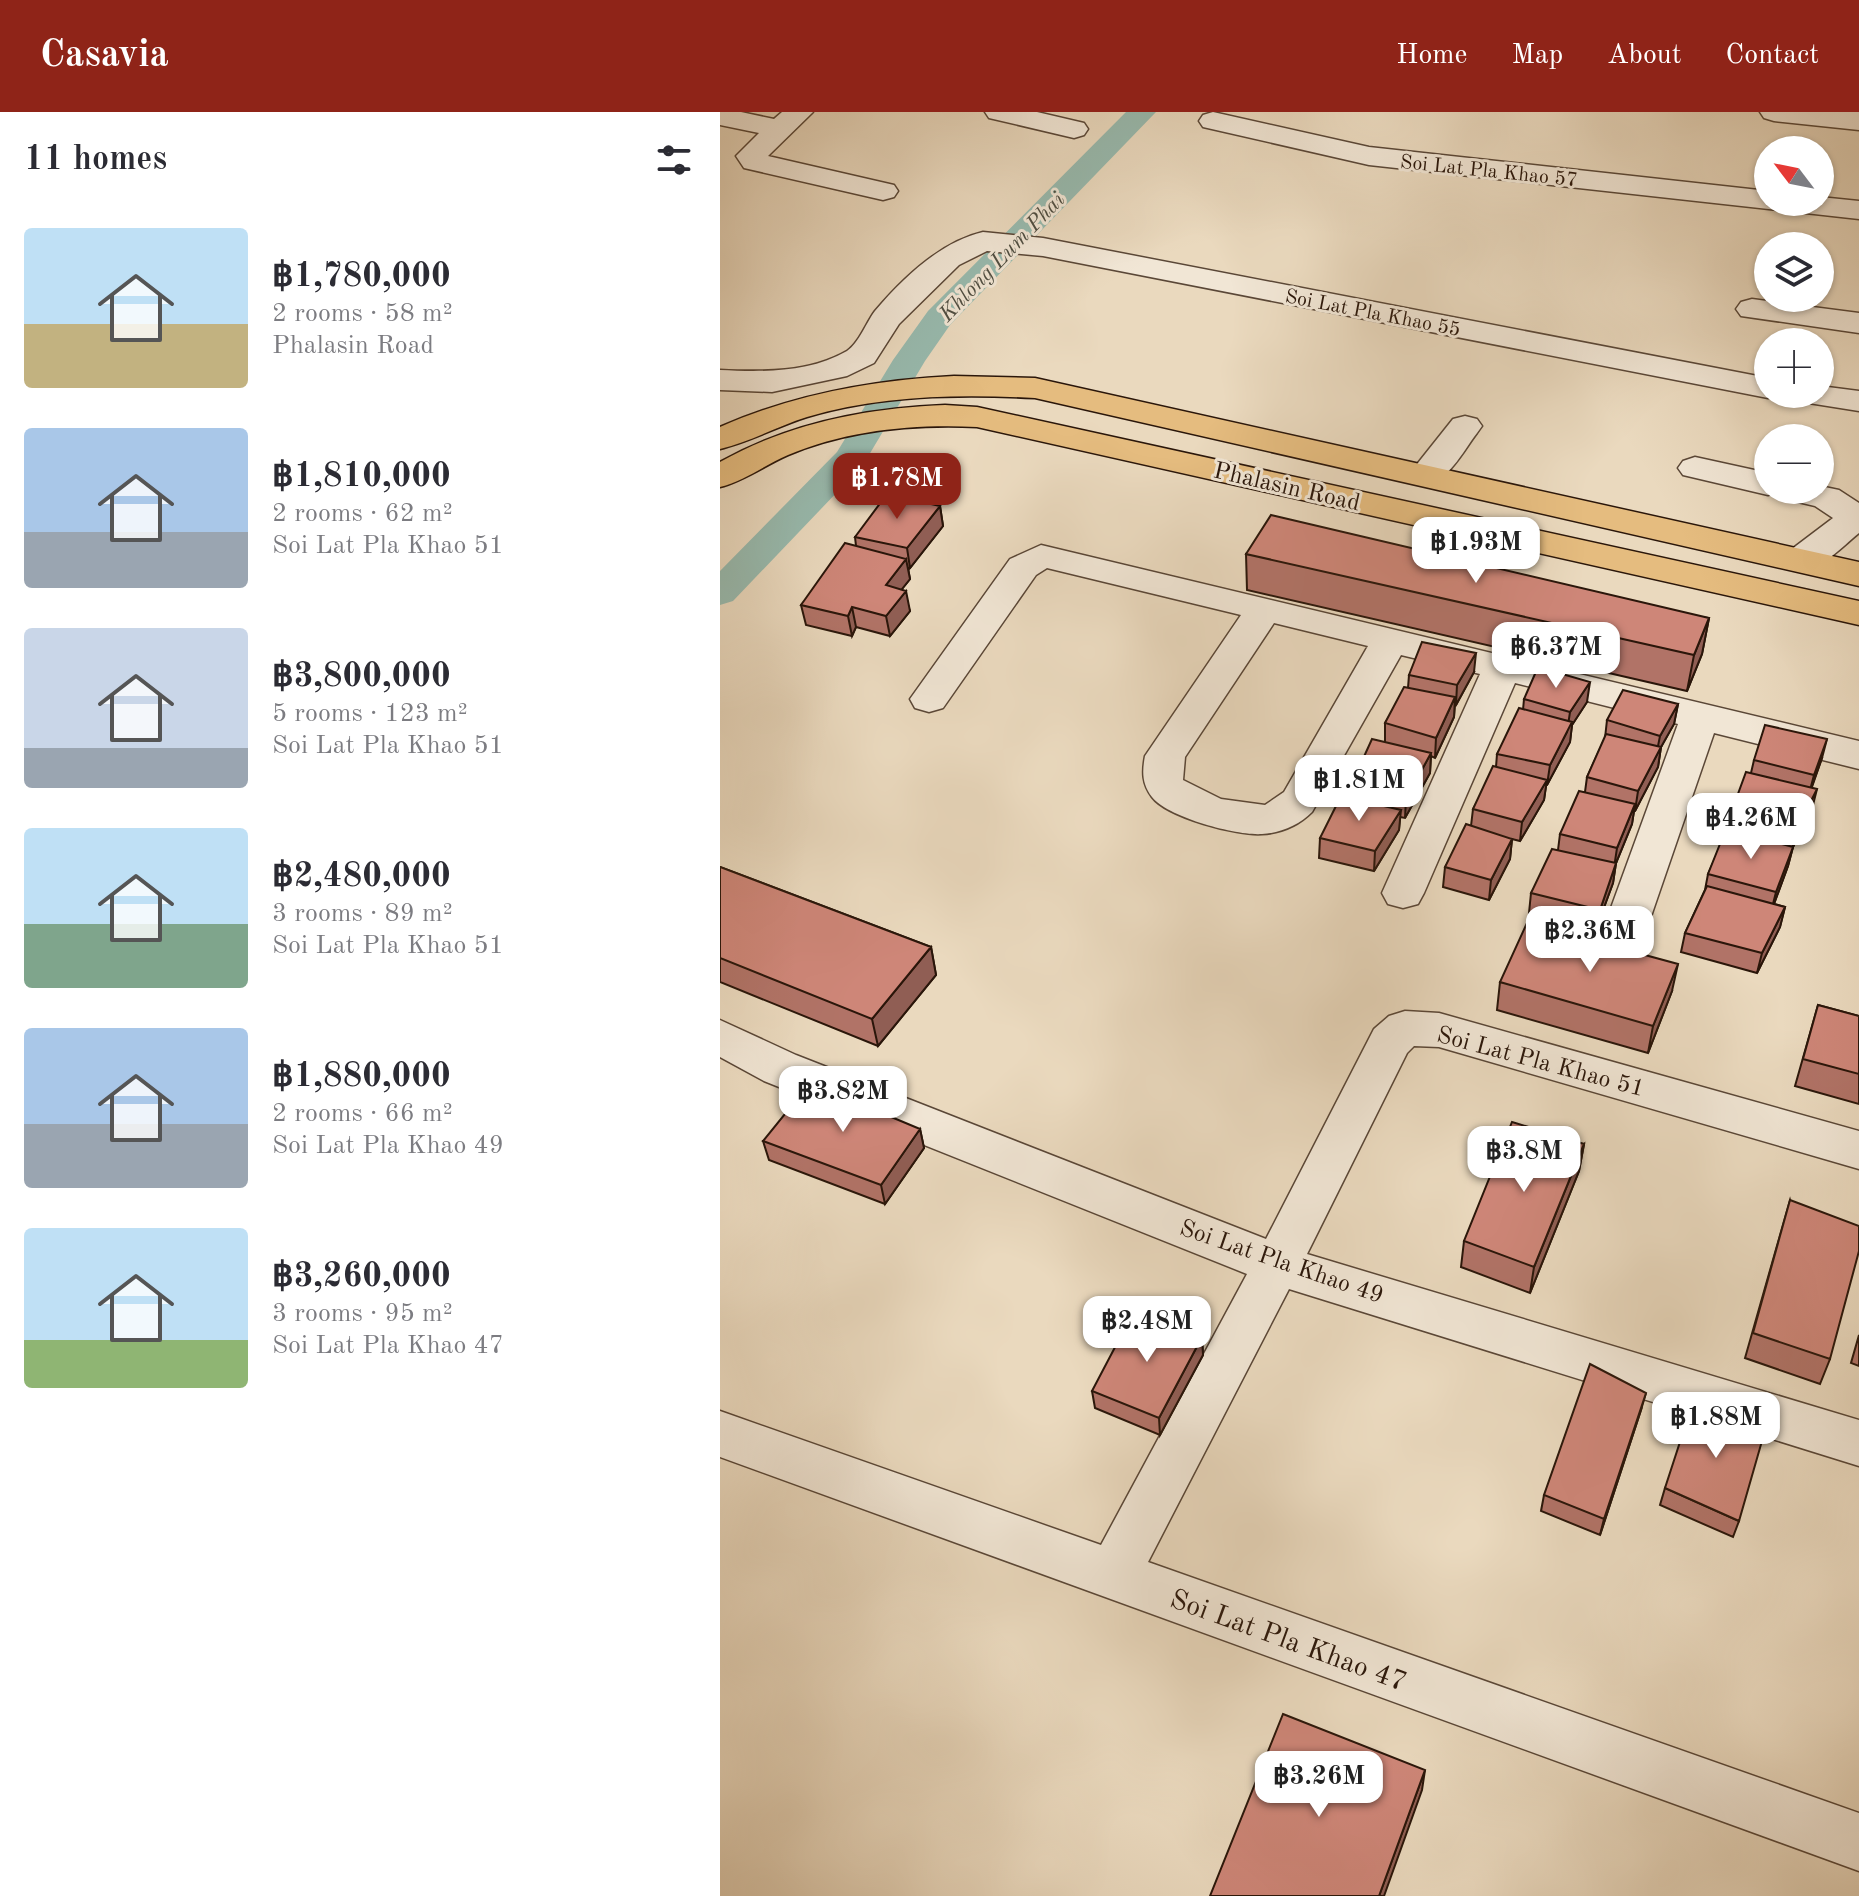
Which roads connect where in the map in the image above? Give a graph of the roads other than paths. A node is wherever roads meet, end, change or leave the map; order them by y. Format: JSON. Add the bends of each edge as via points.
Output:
{"nodes":[{"id":1,"x":999,"y":112,"type":"edge"},
{"id":2,"x":1774,"y":112,"type":"edge"},
{"id":3,"x":720,"y":116,"type":"edge"},
{"id":4,"x":789,"y":121,"type":"edge"},
{"id":5,"x":1213,"y":121,"type":"dead end"},
{"id":6,"x":1859,"y":121,"type":"edge"},
{"id":7,"x":1074,"y":129,"type":"dead end"},
{"id":8,"x":883,"y":191,"type":"dead end"},
{"id":9,"x":1754,"y":198,"type":"edge"},
{"id":10,"x":1834,"y":207,"type":"edge"},
{"id":11,"x":1859,"y":210,"type":"edge"},
{"id":12,"x":1752,"y":309,"type":"dead end"},
{"id":13,"x":1859,"y":323,"type":"edge"},
{"id":14,"x":720,"y":380,"type":"edge"},
{"id":15,"x":1754,"y":385,"type":"edge"},
{"id":16,"x":1834,"y":398,"type":"edge"},
{"id":17,"x":1859,"y":401,"type":"edge"},
{"id":18,"x":1465,"y":426,"type":"dead end"},
{"id":19,"x":720,"y":439,"type":"edge"},
{"id":20,"x":1695,"y":468,"type":"dead end"},
{"id":21,"x":1426,"y":475,"type":"junction"},
{"id":22,"x":720,"y":476,"type":"edge"},
{"id":23,"x":1754,"y":481,"type":"edge"},
{"id":24,"x":1834,"y":502,"type":"edge"},
{"id":25,"x":1801,"y":560,"type":"junction"},
{"id":26,"x":1855,"y":572,"type":"edge"},
{"id":27,"x":1264,"y":609,"type":"junction"},
{"id":28,"x":1855,"y":613,"type":"edge"},
{"id":29,"x":1390,"y":641,"type":"junction"},
{"id":30,"x":1502,"y":669,"type":"junction"},
{"id":31,"x":929,"y":699,"type":"dead end"},
{"id":32,"x":1700,"y":718,"type":"junction"},
{"id":33,"x":1859,"y":755,"type":"edge"},
{"id":34,"x":1403,"y":893,"type":"dead end"},
{"id":35,"x":1614,"y":960,"type":"edge"},
{"id":36,"x":720,"y":1037,"type":"edge"},
{"id":37,"x":1859,"y":1150,"type":"edge"},
{"id":38,"x":1277,"y":1265,"type":"junction"},
{"id":39,"x":720,"y":1434,"type":"edge"},
{"id":40,"x":1859,"y":1443,"type":"edge"},
{"id":41,"x":1113,"y":1576,"type":"junction"},
{"id":42,"x":1859,"y":1842,"type":"edge"}],
"edges":[{"from":1,"to":7,"type":"street"},
{"from":2,"to":6,"type":"street"},
{"from":3,"to":4,"type":"street"},
{"from":4,"to":8,"type":"street","via":[[751,156],[754,162]]},
{"from":5,"to":9,"type":"street","name":"Soi Lat Pla Khao 57","via":[[1369,156]]},
{"from":10,"to":11,"type":"street"},
{"from":12,"to":13,"type":"street"},
{"from":14,"to":15,"type":"street","name":"Soi Lat Pla Khao 55","via":[[772,382],[835,369],[862,356],[887,318],[948,258],[983,242],[1043,247]]},
{"from":16,"to":17,"type":"street"},
{"from":18,"to":21,"type":"street"},
{"from":19,"to":21,"type":"main road","name":"Phalasin Road","via":[[751,424],[851,395],[988,384],[1056,393]]},
{"from":20,"to":23,"type":"street"},
{"from":21,"to":25,"type":"main road","name":"Phalasin Road"},
{"from":22,"to":28,"type":"main road","name":"Phalasin Road","via":[[805,437],[922,416],[977,417]]},
{"from":24,"to":25,"type":"street","via":[[1857,517]]},
{"from":25,"to":26,"type":"main road","name":"Phalasin Road"},
{"from":27,"to":29,"type":"street"},
{"from":27,"to":29,"type":"street","via":[[1165,756],[1161,776],[1167,790],[1181,800],[1259,820],[1287,814]]},
{"from":27,"to":31,"type":"street","via":[[1041,556],[1023,567]]},
{"from":29,"to":30,"type":"street"},
{"from":30,"to":32,"type":"street"},
{"from":30,"to":34,"type":"street"},
{"from":32,"to":33,"type":"street"},
{"from":32,"to":35,"type":"street"},
{"from":36,"to":38,"type":"street","name":"Soi Lat Pla Khao 49","via":[[780,1068]]},
{"from":37,"to":38,"type":"street","name":"Soi Lat Pla Khao 51","via":[[1439,1030],[1405,1028],[1390,1041]]},
{"from":38,"to":40,"type":"street","name":"Soi Lat Pla Khao 49"},
{"from":38,"to":41,"type":"street","name":"Soi Lat Pla Khao 51"},
{"from":39,"to":41,"type":"street","name":"Soi Lat Pla Khao 47"},
{"from":41,"to":42,"type":"street","name":"Soi Lat Pla Khao 47"}]}
